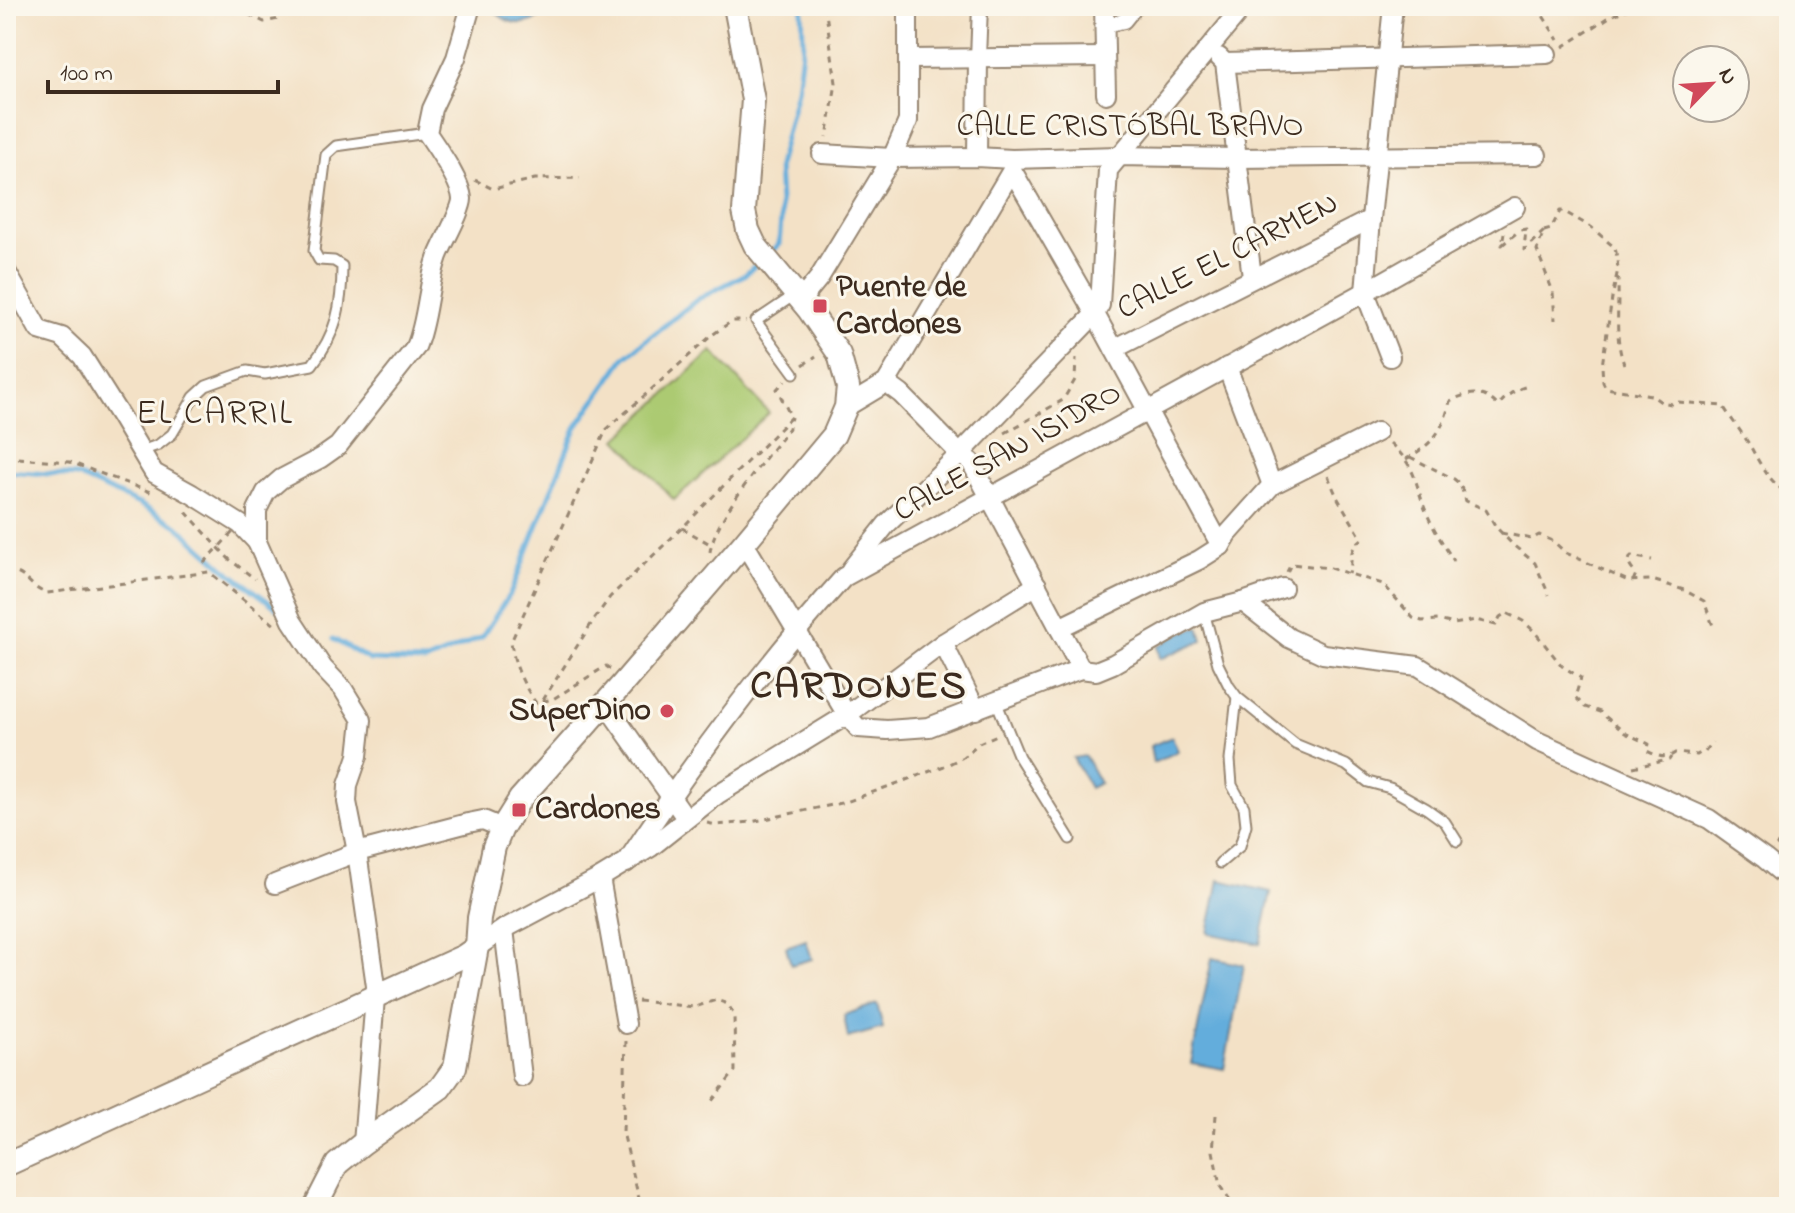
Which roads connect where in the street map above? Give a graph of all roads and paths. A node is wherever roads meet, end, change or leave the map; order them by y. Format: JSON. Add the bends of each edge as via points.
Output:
{"nodes":[{"id":1,"x":242,"y":6,"type":"edge"},
{"id":2,"x":288,"y":6,"type":"edge"},
{"id":3,"x":471,"y":6,"type":"edge"},
{"id":4,"x":735,"y":6,"type":"edge"},
{"id":5,"x":825,"y":6,"type":"edge"},
{"id":6,"x":908,"y":6,"type":"edge"},
{"id":7,"x":980,"y":6,"type":"edge"},
{"id":8,"x":1136,"y":6,"type":"edge"},
{"id":9,"x":1244,"y":6,"type":"edge"},
{"id":10,"x":1393,"y":6,"type":"edge"},
{"id":11,"x":1537,"y":6,"type":"edge"},
{"id":12,"x":1635,"y":6,"type":"edge"},
{"id":13,"x":1104,"y":15,"type":"edge"},
{"id":14,"x":1210,"y":48,"type":"junction"},
{"id":15,"x":1555,"y":51,"type":"junction"},
{"id":16,"x":1105,"y":57,"type":"junction"},
{"id":17,"x":1387,"y":57,"type":"junction"},
{"id":18,"x":978,"y":58,"type":"junction"},
{"id":19,"x":908,"y":59,"type":"junction"},
{"id":20,"x":1225,"y":63,"type":"junction"},
{"id":21,"x":1106,"y":94,"type":"dead end"},
{"id":22,"x":427,"y":133,"type":"junction"},
{"id":23,"x":822,"y":154,"type":"joint"},
{"id":24,"x":1537,"y":155,"type":"dead end"},
{"id":25,"x":1119,"y":156,"type":"junction"},
{"id":26,"x":977,"y":157,"type":"junction"},
{"id":27,"x":1378,"y":157,"type":"junction"},
{"id":28,"x":892,"y":158,"type":"junction"},
{"id":29,"x":1237,"y":158,"type":"junction"},
{"id":30,"x":1012,"y":164,"type":"junction"},
{"id":31,"x":452,"y":174,"type":"junction"},
{"id":32,"x":580,"y":178,"type":"dead end"},
{"id":33,"x":1515,"y":207,"type":"joint"},
{"id":34,"x":1371,"y":219,"type":"junction"},
{"id":35,"x":1544,"y":231,"type":"junction"},
{"id":36,"x":6,"y":271,"type":"edge"},
{"id":37,"x":1252,"y":277,"type":"junction"},
{"id":38,"x":1616,"y":277,"type":"junction"},
{"id":39,"x":1365,"y":292,"type":"junction"},
{"id":40,"x":798,"y":297,"type":"junction"},
{"id":41,"x":1095,"y":314,"type":"junction"},
{"id":42,"x":1555,"y":320,"type":"dead end"},
{"id":43,"x":756,"y":321,"type":"junction"},
{"id":44,"x":1078,"y":330,"type":"junction"},
{"id":45,"x":833,"y":346,"type":"junction"},
{"id":46,"x":1114,"y":349,"type":"junction"},
{"id":47,"x":1390,"y":357,"type":"dead end"},
{"id":48,"x":1624,"y":364,"type":"dead end"},
{"id":49,"x":1227,"y":367,"type":"junction"},
{"id":50,"x":794,"y":373,"type":"junction"},
{"id":51,"x":886,"y":383,"type":"junction"},
{"id":52,"x":1529,"y":386,"type":"dead end"},
{"id":53,"x":846,"y":407,"type":"junction"},
{"id":54,"x":1146,"y":411,"type":"junction"},
{"id":55,"x":791,"y":417,"type":"junction"},
{"id":56,"x":1377,"y":432,"type":"joint"},
{"id":57,"x":974,"y":439,"type":"junction"},
{"id":58,"x":141,"y":451,"type":"junction"},
{"id":59,"x":960,"y":454,"type":"junction"},
{"id":60,"x":6,"y":458,"type":"edge"},
{"id":61,"x":1408,"y":458,"type":"junction"},
{"id":62,"x":1321,"y":460,"type":"junction"},
{"id":63,"x":1272,"y":485,"type":"junction"},
{"id":64,"x":1789,"y":495,"type":"edge"},
{"id":65,"x":163,"y":497,"type":"dead end"},
{"id":66,"x":990,"y":497,"type":"junction"},
{"id":67,"x":187,"y":512,"type":"dead end"},
{"id":68,"x":682,"y":528,"type":"junction"},
{"id":69,"x":233,"y":532,"type":"dead end"},
{"id":70,"x":1501,"y":533,"type":"junction"},
{"id":71,"x":257,"y":542,"type":"junction"},
{"id":72,"x":744,"y":543,"type":"junction"},
{"id":73,"x":711,"y":544,"type":"junction"},
{"id":74,"x":1221,"y":546,"type":"junction"},
{"id":75,"x":1652,"y":560,"type":"dead end"},
{"id":76,"x":1454,"y":561,"type":"dead end"},
{"id":77,"x":722,"y":569,"type":"junction"},
{"id":78,"x":6,"y":572,"type":"edge"},
{"id":79,"x":209,"y":572,"type":"junction"},
{"id":80,"x":1349,"y":574,"type":"junction"},
{"id":81,"x":844,"y":577,"type":"junction"},
{"id":82,"x":1633,"y":581,"type":"junction"},
{"id":83,"x":275,"y":583,"type":"junction"},
{"id":84,"x":1037,"y":585,"type":"junction"},
{"id":85,"x":1283,"y":588,"type":"joint"},
{"id":86,"x":1549,"y":595,"type":"dead end"},
{"id":87,"x":1243,"y":602,"type":"junction"},
{"id":88,"x":1204,"y":612,"type":"junction"},
{"id":89,"x":1713,"y":626,"type":"dead end"},
{"id":90,"x":1059,"y":628,"type":"junction"},
{"id":91,"x":796,"y":630,"type":"junction"},
{"id":92,"x":306,"y":642,"type":"junction"},
{"id":93,"x":943,"y":643,"type":"junction"},
{"id":94,"x":1081,"y":669,"type":"junction"},
{"id":95,"x":613,"y":695,"type":"junction"},
{"id":96,"x":1237,"y":697,"type":"junction"},
{"id":97,"x":996,"y":701,"type":"junction"},
{"id":98,"x":542,"y":702,"type":"junction"},
{"id":99,"x":976,"y":710,"type":"junction"},
{"id":100,"x":847,"y":715,"type":"junction"},
{"id":101,"x":1008,"y":729,"type":"junction"},
{"id":102,"x":1712,"y":742,"type":"dead end"},
{"id":103,"x":1671,"y":757,"type":"junction"},
{"id":104,"x":1626,"y":780,"type":"junction"},
{"id":105,"x":671,"y":796,"type":"junction"},
{"id":106,"x":686,"y":818,"type":"junction"},
{"id":107,"x":502,"y":828,"type":"junction"},
{"id":108,"x":1070,"y":839,"type":"dead end"},
{"id":109,"x":1457,"y":841,"type":"dead end"},
{"id":110,"x":357,"y":852,"type":"junction"},
{"id":111,"x":626,"y":863,"type":"junction"},
{"id":112,"x":1220,"y":863,"type":"dead end"},
{"id":113,"x":600,"y":878,"type":"junction"},
{"id":114,"x":1789,"y":879,"type":"edge"},
{"id":115,"x":275,"y":884,"type":"dead end"},
{"id":116,"x":504,"y":929,"type":"junction"},
{"id":117,"x":477,"y":947,"type":"junction"},
{"id":118,"x":437,"y":968,"type":"junction"},
{"id":119,"x":470,"y":987,"type":"junction"},
{"id":120,"x":374,"y":998,"type":"junction"},
{"id":121,"x":622,"y":999,"type":"junction"},
{"id":122,"x":626,"y":1024,"type":"joint"},
{"id":123,"x":522,"y":1077,"type":"dead end"},
{"id":124,"x":709,"y":1105,"type":"dead end"},
{"id":125,"x":1216,"y":1115,"type":"dead end"},
{"id":126,"x":363,"y":1143,"type":"junction"},
{"id":127,"x":6,"y":1165,"type":"edge"},
{"id":128,"x":315,"y":1207,"type":"edge"},
{"id":129,"x":641,"y":1207,"type":"edge"},
{"id":130,"x":1234,"y":1207,"type":"edge"}],
"edges":[{"from":1,"to":2,"type":"path","via":[[264,22],[279,19]]},
{"from":3,"to":22,"type":"street"},
{"from":4,"to":40,"type":"street","via":[[753,100],[744,211],[748,230]]},
{"from":5,"to":23,"type":"path","via":[[836,83]]},
{"from":6,"to":19,"type":"street"},
{"from":7,"to":18,"type":"street"},
{"from":8,"to":13,"type":"street","via":[[1124,21]]},
{"from":9,"to":14,"type":"street"},
{"from":10,"to":17,"type":"street"},
{"from":11,"to":15,"type":"path"},
{"from":12,"to":15,"type":"path"},
{"from":13,"to":16,"type":"street"},
{"from":14,"to":20,"type":"street"},
{"from":14,"to":25,"type":"street"},
{"from":15,"to":17,"type":"street"},
{"from":16,"to":18,"type":"street"},
{"from":16,"to":21,"type":"street"},
{"from":17,"to":20,"type":"street"},
{"from":17,"to":27,"type":"street"},
{"from":18,"to":19,"type":"street"},
{"from":18,"to":26,"type":"street"},
{"from":19,"to":28,"type":"street","via":[[908,121]]},
{"from":20,"to":29,"type":"street"},
{"from":22,"to":31,"type":"street"},
{"from":22,"to":58,"type":"lane","via":[[336,146],[326,155],[314,251],[319,260],[342,266],[342,290],[338,319],[312,365],[265,374],[247,371],[206,386],[172,434]]},
{"from":23,"to":28,"type":"street","name":"CALLE CRISTÓBAL BRAVO"},
{"from":24,"to":27,"type":"street","name":"CALLE CRISTÓBAL BRAVO"},
{"from":25,"to":29,"type":"street","name":"CALLE CRISTÓBAL BRAVO"},
{"from":25,"to":30,"type":"street","name":"CALLE CRISTÓBAL BRAVO"},
{"from":25,"to":41,"type":"street","via":[[1108,170],[1100,305]]},
{"from":26,"to":28,"type":"street","name":"CALLE CRISTÓBAL BRAVO"},
{"from":26,"to":30,"type":"street","name":"CALLE CRISTÓBAL BRAVO"},
{"from":27,"to":29,"type":"street","name":"CALLE CRISTÓBAL BRAVO"},
{"from":27,"to":34,"type":"street"},
{"from":28,"to":40,"type":"street","via":[[819,278]]},
{"from":29,"to":37,"type":"street"},
{"from":30,"to":41,"type":"street"},
{"from":30,"to":51,"type":"street"},
{"from":31,"to":32,"type":"path","via":[[493,189],[535,179]]},
{"from":31,"to":71,"type":"street","via":[[462,201],[437,259],[416,347],[338,446],[266,492],[257,510]]},
{"from":33,"to":35,"type":"path","via":[[1502,245],[1526,229],[1524,250]]},
{"from":33,"to":39,"type":"street","name":"CALLE SAN ISIDRO"},
{"from":34,"to":37,"type":"street","name":"CALLE EL CARMEN"},
{"from":34,"to":39,"type":"street"},
{"from":35,"to":38,"type":"path","via":[[1551,229],[1560,211],[1591,227],[1614,247]]},
{"from":35,"to":42,"type":"path","via":[[1537,250],[1553,292]]},
{"from":36,"to":58,"type":"street","via":[[39,330],[62,337],[82,356]]},
{"from":37,"to":46,"type":"street","name":"CALLE EL CARMEN"},
{"from":38,"to":48,"type":"path","via":[[1618,347]]},
{"from":38,"to":64,"type":"path","via":[[1602,366],[1606,388],[1671,404],[1723,406],[1759,466]]},
{"from":39,"to":47,"type":"street"},
{"from":39,"to":49,"type":"street","name":"CALLE SAN ISIDRO"},
{"from":40,"to":43,"type":"lane"},
{"from":40,"to":45,"type":"street"},
{"from":41,"to":44,"type":"street"},
{"from":41,"to":46,"type":"street"},
{"from":43,"to":50,"type":"lane"},
{"from":43,"to":98,"type":"path","via":[[732,321],[712,335],[606,430],[511,642],[526,689],[536,703]]},
{"from":44,"to":57,"type":"street"},
{"from":44,"to":57,"type":"path","via":[[1075,380],[1063,400],[995,439]]},
{"from":45,"to":50,"type":"path"},
{"from":45,"to":53,"type":"street","via":[[848,387]]},
{"from":46,"to":54,"type":"street"},
{"from":49,"to":54,"type":"street","name":"CALLE SAN ISIDRO"},
{"from":49,"to":63,"type":"street"},
{"from":50,"to":55,"type":"path","via":[[777,389]]},
{"from":51,"to":53,"type":"street"},
{"from":51,"to":59,"type":"street"},
{"from":52,"to":61,"type":"path","via":[[1498,406],[1475,393],[1450,401],[1437,437]]},
{"from":53,"to":72,"type":"street","via":[[834,435]]},
{"from":54,"to":66,"type":"street","name":"CALLE SAN ISIDRO"},
{"from":54,"to":74,"type":"street"},
{"from":55,"to":68,"type":"path"},
{"from":55,"to":73,"type":"path","via":[[789,428],[732,503]]},
{"from":56,"to":61,"type":"path"},
{"from":56,"to":62,"type":"street"},
{"from":57,"to":59,"type":"street"},
{"from":58,"to":71,"type":"street","via":[[154,473],[240,524]]},
{"from":59,"to":66,"type":"street","via":[[971,462]]},
{"from":59,"to":81,"type":"street","via":[[886,525]]},
{"from":60,"to":65,"type":"path","via":[[70,462]]},
{"from":61,"to":70,"type":"path","via":[[1454,479],[1466,501],[1486,510]]},
{"from":61,"to":76,"type":"path","via":[[1427,515]]},
{"from":62,"to":63,"type":"street"},
{"from":62,"to":80,"type":"path","via":[[1362,539],[1351,552]]},
{"from":63,"to":74,"type":"street"},
{"from":66,"to":81,"type":"street","name":"CALLE SAN ISIDRO"},
{"from":66,"to":84,"type":"street"},
{"from":67,"to":83,"type":"path","via":[[229,559],[255,579]]},
{"from":68,"to":73,"type":"path"},
{"from":68,"to":98,"type":"path","via":[[610,597]]},
{"from":69,"to":79,"type":"path","bridge":true,"via":[[204,563]]},
{"from":70,"to":82,"type":"path","via":[[1532,539],[1539,535],[1566,553]]},
{"from":70,"to":86,"type":"path","via":[[1535,563]]},
{"from":71,"to":83,"type":"street"},
{"from":72,"to":77,"type":"street"},
{"from":72,"to":91,"type":"street"},
{"from":73,"to":77,"type":"path","via":[[710,554]]},
{"from":74,"to":90,"type":"street"},
{"from":75,"to":82,"type":"path","via":[[1631,556]]},
{"from":77,"to":95,"type":"street"},
{"from":78,"to":79,"type":"path","via":[[16,571],[47,593]]},
{"from":79,"to":92,"type":"path","via":[[285,634]]},
{"from":80,"to":85,"type":"path","via":[[1291,564]]},
{"from":80,"to":103,"type":"path","via":[[1383,584],[1413,618],[1422,621],[1496,625],[1506,613],[1523,621],[1562,666],[1581,678],[1575,697],[1585,707],[1649,744],[1647,751]]},
{"from":81,"to":91,"type":"street","name":"CALLE SAN ISIDRO"},
{"from":82,"to":89,"type":"path","via":[[1652,580],[1694,595],[1704,601]]},
{"from":83,"to":92,"type":"street"},
{"from":84,"to":90,"type":"street"},
{"from":84,"to":93,"type":"street"},
{"from":85,"to":87,"type":"street"},
{"from":87,"to":88,"type":"street"},
{"from":87,"to":104,"type":"street","via":[[1289,638],[1323,654],[1418,666],[1537,741]]},
{"from":88,"to":94,"type":"street","via":[[1113,664],[1096,671]]},
{"from":88,"to":96,"type":"lane","via":[[1218,664]]},
{"from":90,"to":94,"type":"street"},
{"from":91,"to":100,"type":"street"},
{"from":91,"to":105,"type":"street","name":"CALLE SAN ISIDRO"},
{"from":92,"to":110,"type":"street","via":[[362,720],[347,802]]},
{"from":93,"to":99,"type":"street"},
{"from":93,"to":100,"type":"street"},
{"from":94,"to":97,"type":"street"},
{"from":95,"to":98,"type":"path","via":[[612,670],[606,666]]},
{"from":95,"to":105,"type":"street"},
{"from":95,"to":107,"type":"street","via":[[520,799]]},
{"from":96,"to":109,"type":"lane","via":[[1295,744],[1427,809],[1445,822]]},
{"from":96,"to":112,"type":"lane","via":[[1230,760],[1232,785],[1244,807],[1246,825],[1240,846]]},
{"from":97,"to":99,"type":"street"},
{"from":97,"to":101,"type":"lane"},
{"from":99,"to":100,"type":"street","via":[[929,727],[887,730],[858,728]]},
{"from":100,"to":106,"type":"street"},
{"from":101,"to":106,"type":"path","via":[[947,765],[846,802],[751,822],[716,825]]},
{"from":101,"to":108,"type":"lane","via":[[1019,757]]},
{"from":102,"to":103,"type":"path","via":[[1697,755]]},
{"from":103,"to":104,"type":"path","via":[[1631,767]]},
{"from":104,"to":114,"type":"street","via":[[1709,819]]},
{"from":105,"to":106,"type":"street"},
{"from":105,"to":111,"type":"street","name":"CALLE SAN ISIDRO"},
{"from":106,"to":111,"type":"street"},
{"from":107,"to":110,"type":"street","via":[[483,820]]},
{"from":107,"to":117,"type":"street","via":[[479,918]]},
{"from":110,"to":115,"type":"street"},
{"from":110,"to":120,"type":"street"},
{"from":111,"to":113,"type":"street"},
{"from":113,"to":116,"type":"street"},
{"from":113,"to":121,"type":"street"},
{"from":116,"to":117,"type":"street"},
{"from":116,"to":123,"type":"street"},
{"from":117,"to":118,"type":"street"},
{"from":117,"to":119,"type":"street"},
{"from":118,"to":119,"type":"street","via":[[453,972]]},
{"from":118,"to":120,"type":"street"},
{"from":119,"to":126,"type":"street","via":[[455,1067],[440,1088]]},
{"from":120,"to":126,"type":"street"},
{"from":120,"to":127,"type":"street"},
{"from":121,"to":122,"type":"street"},
{"from":121,"to":124,"type":"path","via":[[695,1007],[716,1000],[728,1004],[734,1015],[735,1071]]},
{"from":122,"to":129,"type":"path","via":[[623,1132]]},
{"from":125,"to":130,"type":"path","via":[[1213,1151],[1220,1186]]},
{"from":126,"to":128,"type":"street","via":[[337,1164]]}]}
